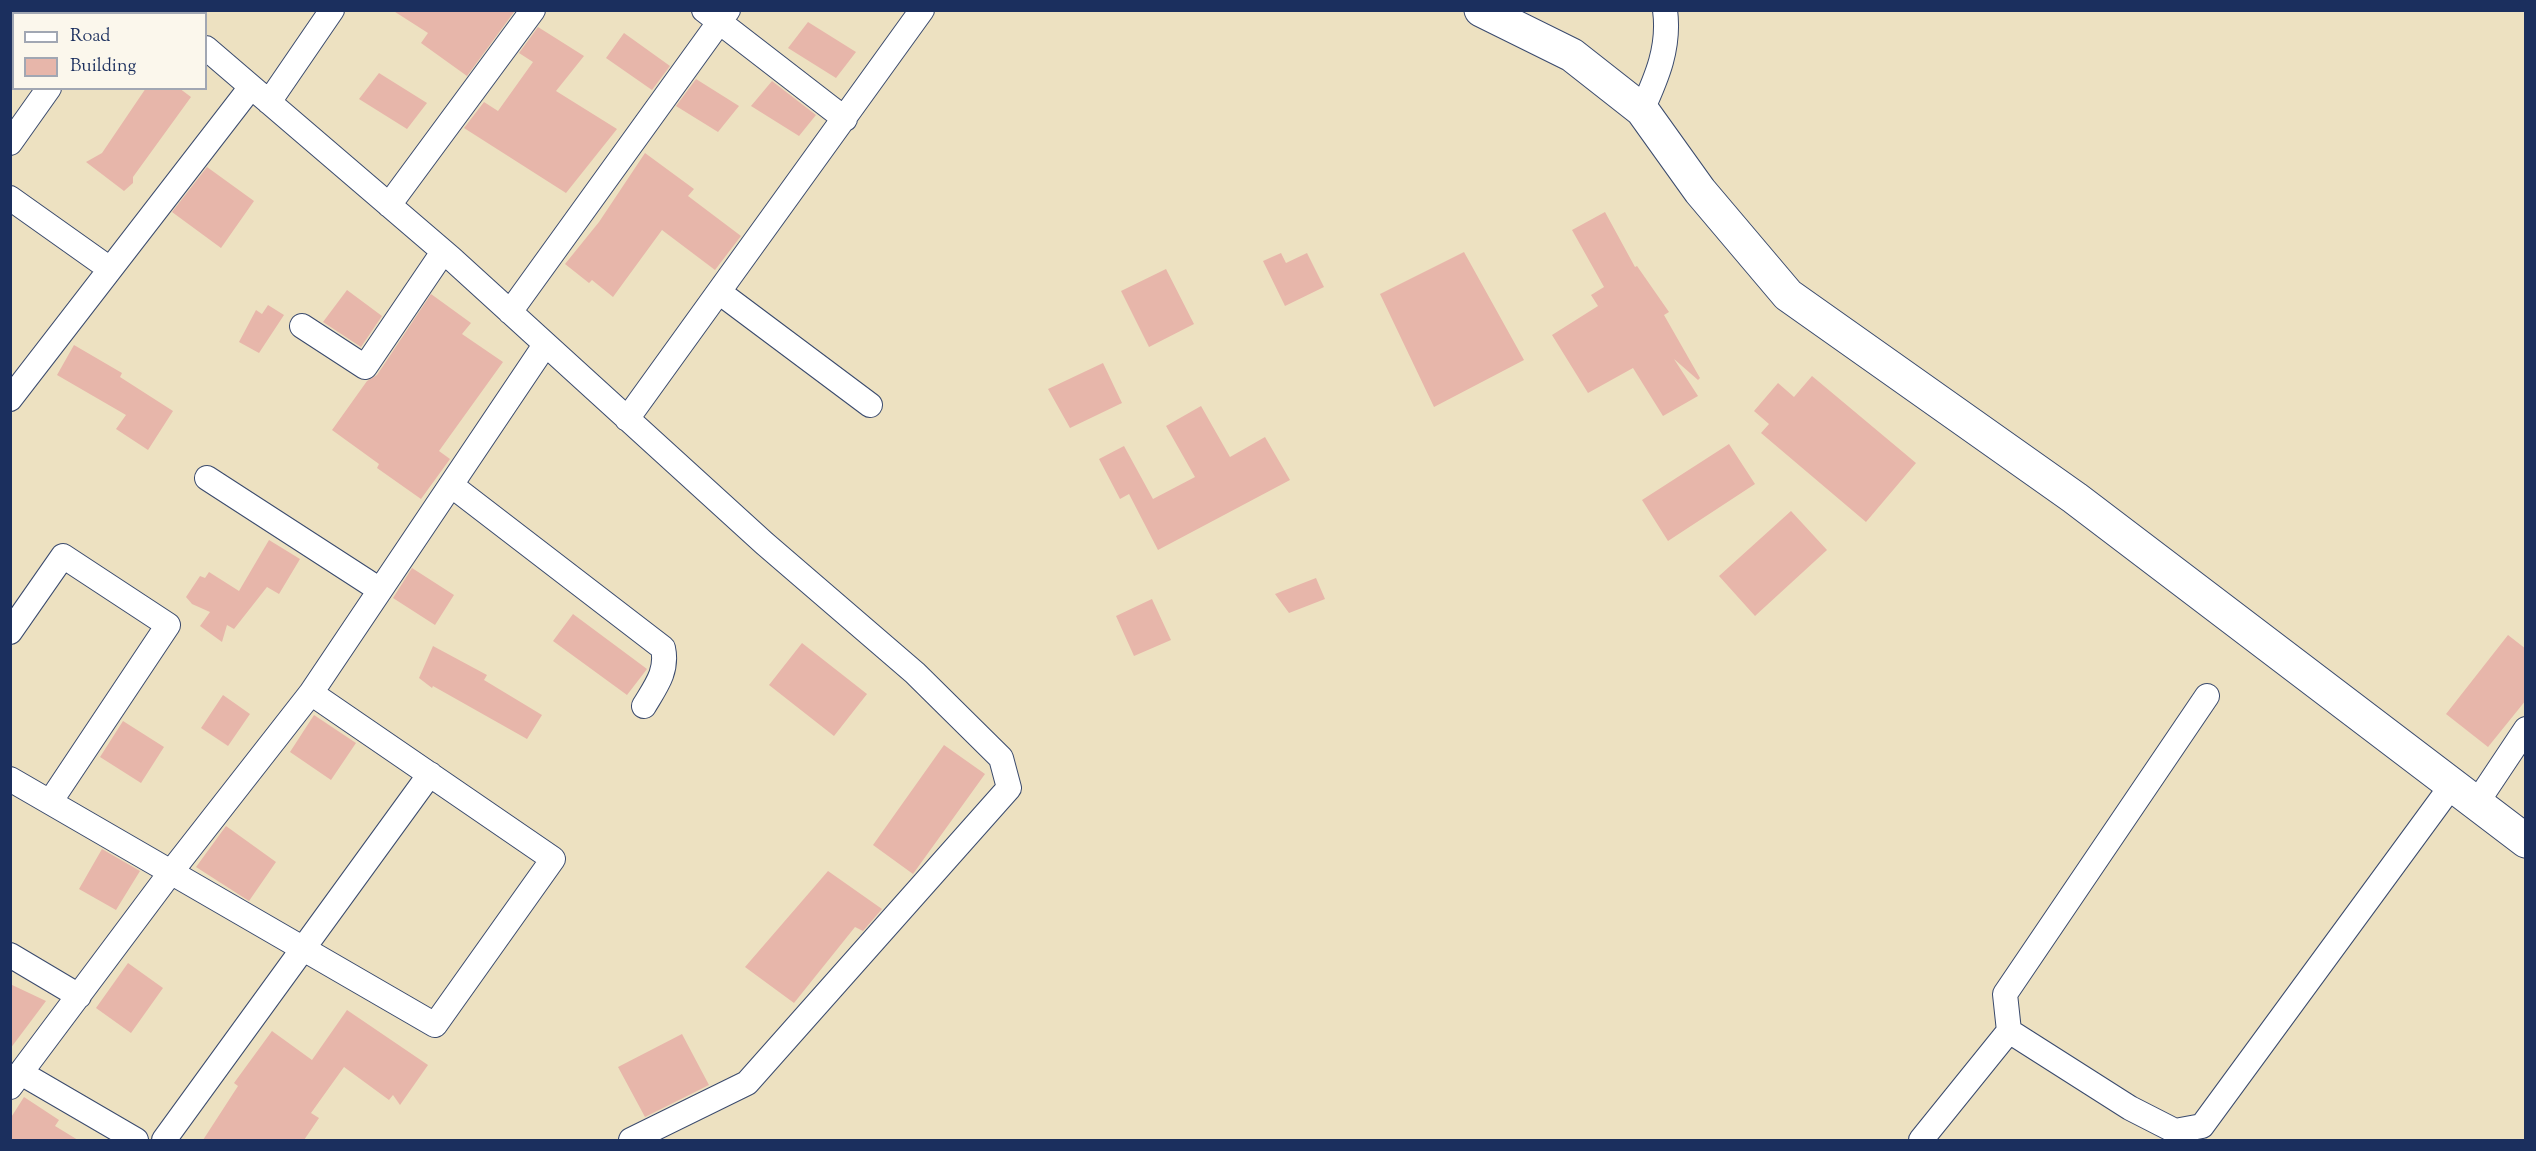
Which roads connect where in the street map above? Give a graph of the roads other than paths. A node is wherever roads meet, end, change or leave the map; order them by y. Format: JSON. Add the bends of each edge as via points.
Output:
{"nodes":[{"id":1,"x":333,"y":10,"type":"edge"},
{"id":2,"x":533,"y":10,"type":"edge"},
{"id":3,"x":922,"y":10,"type":"edge"},
{"id":4,"x":1481,"y":10,"type":"edge"},
{"id":5,"x":1665,"y":10,"type":"edge"},
{"id":6,"x":717,"y":15,"type":"edge"},
{"id":7,"x":207,"y":49,"type":"edge"},
{"id":8,"x":48,"y":90,"type":"edge"},
{"id":9,"x":260,"y":94,"type":"junction"},
{"id":10,"x":1642,"y":110,"type":"junction"},
{"id":11,"x":845,"y":119,"type":"junction"},
{"id":12,"x":10,"y":143,"type":"edge"},
{"id":13,"x":10,"y":198,"type":"edge"},
{"id":14,"x":389,"y":205,"type":"junction"},
{"id":15,"x":443,"y":252,"type":"junction"},
{"id":16,"x":110,"y":268,"type":"junction"},
{"id":17,"x":719,"y":292,"type":"junction"},
{"id":18,"x":510,"y":312,"type":"junction"},
{"id":19,"x":302,"y":326,"type":"dead end"},
{"id":20,"x":545,"y":345,"type":"junction"},
{"id":21,"x":18,"y":373,"type":"edge"},
{"id":22,"x":10,"y":399,"type":"edge"},
{"id":23,"x":870,"y":405,"type":"dead end"},
{"id":24,"x":627,"y":419,"type":"junction"},
{"id":25,"x":207,"y":478,"type":"dead end"},
{"id":26,"x":451,"y":485,"type":"junction"},
{"id":27,"x":380,"y":590,"type":"junction"},
{"id":28,"x":10,"y":632,"type":"edge"},
{"id":29,"x":311,"y":693,"type":"junction"},
{"id":30,"x":2207,"y":696,"type":"dead end"},
{"id":31,"x":644,"y":706,"type":"dead end"},
{"id":32,"x":2526,"y":729,"type":"edge"},
{"id":33,"x":430,"y":774,"type":"junction"},
{"id":34,"x":10,"y":779,"type":"edge"},
{"id":35,"x":2464,"y":794,"type":"junction"},
{"id":36,"x":50,"y":802,"type":"junction"},
{"id":37,"x":2526,"y":841,"type":"edge"},
{"id":38,"x":171,"y":872,"type":"junction"},
{"id":39,"x":304,"y":949,"type":"junction"},
{"id":40,"x":10,"y":955,"type":"edge"},
{"id":41,"x":79,"y":996,"type":"junction"},
{"id":42,"x":2009,"y":1031,"type":"junction"},
{"id":43,"x":16,"y":1080,"type":"edge"},
{"id":44,"x":136,"y":1140,"type":"edge"},
{"id":45,"x":164,"y":1140,"type":"edge"},
{"id":46,"x":631,"y":1140,"type":"edge"},
{"id":47,"x":1921,"y":1140,"type":"edge"}],
"edges":[{"from":1,"to":9,"type":"street"},
{"from":2,"to":14,"type":"street"},
{"from":3,"to":11,"type":"street"},
{"from":4,"to":10,"type":"street","via":[[1572,55]]},
{"from":5,"to":10,"type":"street","via":[[1668,31],[1661,66]]},
{"from":6,"to":11,"type":"street"},
{"from":6,"to":18,"type":"street"},
{"from":7,"to":9,"type":"street"},
{"from":8,"to":12,"type":"street"},
{"from":9,"to":14,"type":"street"},
{"from":9,"to":16,"type":"street"},
{"from":10,"to":35,"type":"street","via":[[1700,191],[1788,295],[2075,498]]},
{"from":11,"to":17,"type":"street"},
{"from":13,"to":16,"type":"street"},
{"from":14,"to":15,"type":"street"},
{"from":15,"to":18,"type":"street"},
{"from":15,"to":19,"type":"street","via":[[365,367]]},
{"from":16,"to":21,"type":"street"},
{"from":17,"to":23,"type":"street"},
{"from":17,"to":24,"type":"street"},
{"from":18,"to":20,"type":"street"},
{"from":20,"to":24,"type":"street"},
{"from":20,"to":26,"type":"street"},
{"from":21,"to":22,"type":"street"},
{"from":24,"to":46,"type":"street","via":[[974,729],[1001,758],[1009,788],[747,1083]]},
{"from":25,"to":27,"type":"street"},
{"from":26,"to":27,"type":"street"},
{"from":26,"to":31,"type":"street","via":[[663,648],[666,660],[662,676]]},
{"from":27,"to":29,"type":"street"},
{"from":28,"to":36,"type":"street","via":[[63,556],[168,625]]},
{"from":29,"to":33,"type":"street"},
{"from":29,"to":38,"type":"street"},
{"from":30,"to":42,"type":"street","via":[[2005,994]]},
{"from":32,"to":35,"type":"street"},
{"from":33,"to":39,"type":"street"},
{"from":33,"to":39,"type":"street","via":[[553,859],[435,1025]]},
{"from":34,"to":36,"type":"street"},
{"from":35,"to":37,"type":"street"},
{"from":35,"to":42,"type":"street","via":[[2202,1126],[2175,1131],[2130,1108]]},
{"from":36,"to":38,"type":"street"},
{"from":38,"to":39,"type":"street"},
{"from":38,"to":41,"type":"street"},
{"from":39,"to":45,"type":"street"},
{"from":40,"to":41,"type":"street"},
{"from":41,"to":43,"type":"street"},
{"from":42,"to":47,"type":"street"},
{"from":43,"to":44,"type":"street"}]}
